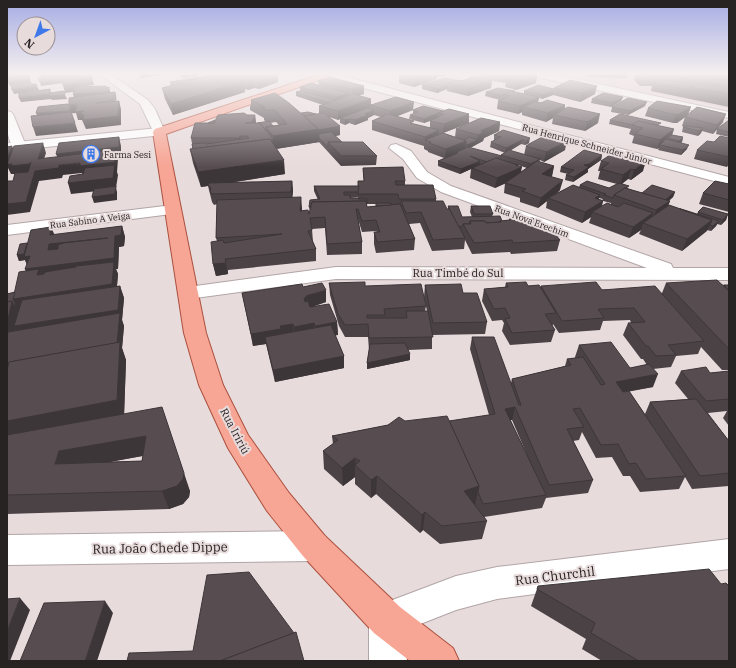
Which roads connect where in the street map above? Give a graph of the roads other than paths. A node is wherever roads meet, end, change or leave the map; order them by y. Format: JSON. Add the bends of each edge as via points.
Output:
{"nodes":[{"id":1,"x":146,"y":104,"type":"edge"},
{"id":2,"x":243,"y":104,"type":"edge"},
{"id":3,"x":440,"y":104,"type":"edge"},
{"id":4,"x":677,"y":104,"type":"edge"},
{"id":5,"x":7,"y":114,"type":"edge"},
{"id":6,"x":729,"y":115,"type":"edge"},
{"id":7,"x":159,"y":132,"type":"junction"},
{"id":8,"x":13,"y":146,"type":"edge"},
{"id":9,"x":396,"y":148,"type":"dead end"},
{"id":10,"x":729,"y":182,"type":"edge"},
{"id":11,"x":173,"y":210,"type":"junction"},
{"id":12,"x":7,"y":230,"type":"edge"},
{"id":13,"x":680,"y":274,"type":"junction"},
{"id":14,"x":729,"y":274,"type":"edge"},
{"id":15,"x":188,"y":293,"type":"junction"},
{"id":16,"x":314,"y":546,"type":"junction"},
{"id":17,"x":7,"y":550,"type":"edge"},
{"id":18,"x":729,"y":554,"type":"edge"},
{"id":19,"x":387,"y":620,"type":"junction"},
{"id":20,"x":388,"y":661,"type":"edge"},
{"id":21,"x":440,"y":661,"type":"edge"}],
"edges":[{"from":1,"to":7,"type":"street"},
{"from":2,"to":7,"type":"main road"},
{"from":3,"to":10,"type":"street","name":"Rua Henrique Schneider Júnior"},
{"from":4,"to":6,"type":"street"},
{"from":5,"to":8,"type":"street"},
{"from":7,"to":8,"type":"street"},
{"from":7,"to":11,"type":"main road","name":"Rua Iririú"},
{"from":9,"to":13,"type":"street","name":"Rua Nova Erechim","via":[[409,156],[423,174],[446,189]]},
{"from":11,"to":12,"type":"street","name":"Rua Sabino A Veiga"},
{"from":11,"to":15,"type":"main road","name":"Rua Iririú"},
{"from":13,"to":14,"type":"street","name":"Rua Timbé do Sul"},
{"from":13,"to":15,"type":"street","name":"Rua Timbé do Sul","via":[[336,273]]},
{"from":15,"to":16,"type":"main road","name":"Rua Iririú","via":[[203,364],[238,441],[278,502]]},
{"from":16,"to":17,"type":"street","name":"Rua João Chede Dippe"},
{"from":16,"to":19,"type":"main road","name":"Rua Iririú"},
{"from":18,"to":19,"type":"street","name":"Rua Churchil","via":[[497,583],[456,593]]},
{"from":19,"to":20,"type":"street"},
{"from":19,"to":21,"type":"main road","name":"Rua Iririú"}]}
